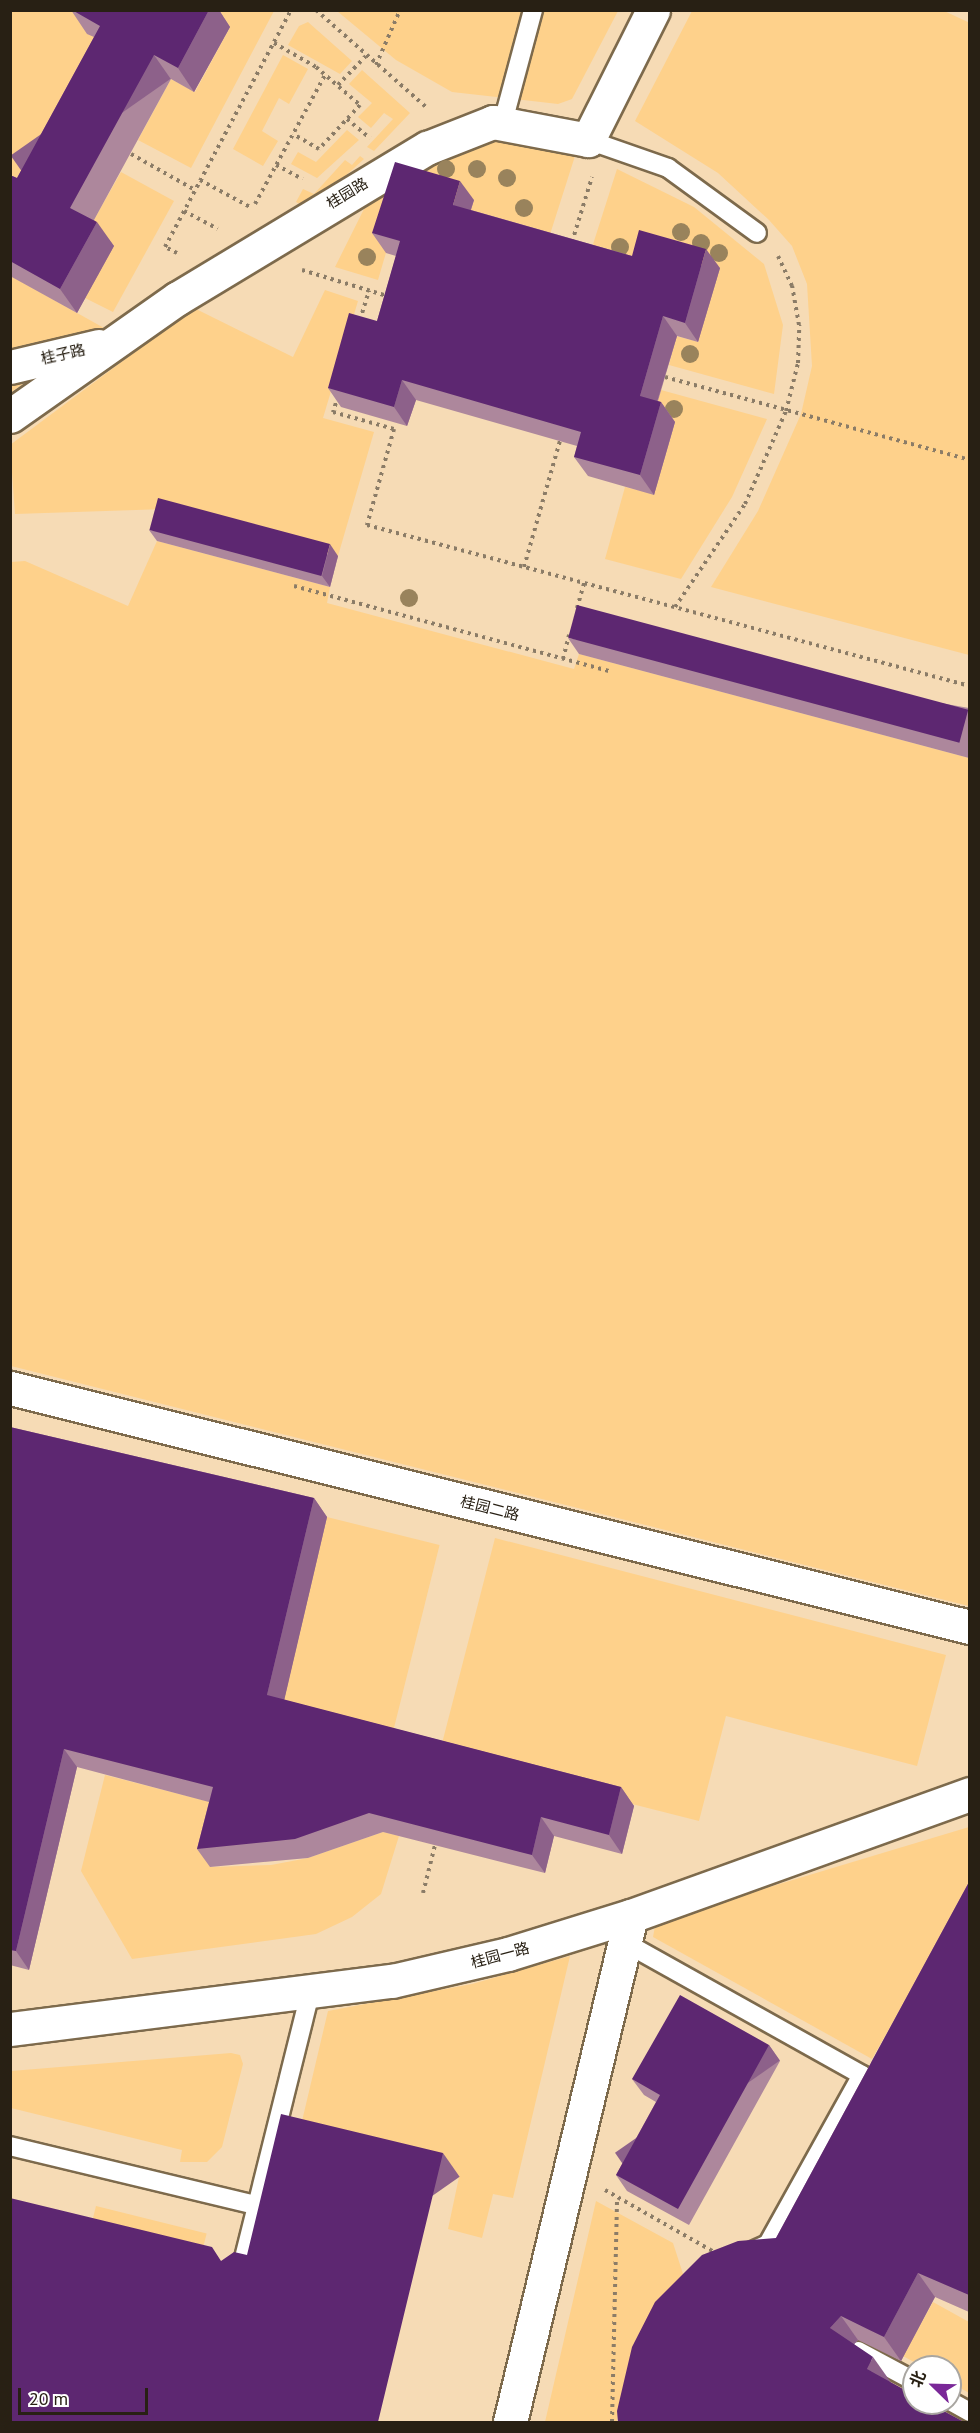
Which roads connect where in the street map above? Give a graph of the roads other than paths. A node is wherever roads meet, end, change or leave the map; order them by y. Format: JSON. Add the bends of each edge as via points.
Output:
{"nodes":[{"id":1,"x":533,"y":10,"type":"edge"},
{"id":2,"x":653,"y":10,"type":"edge"},
{"id":3,"x":503,"y":122,"type":"junction"},
{"id":4,"x":595,"y":142,"type":"junction"},
{"id":5,"x":756,"y":233,"type":"road end"},
{"id":6,"x":116,"y":342,"type":"junction"},
{"id":7,"x":10,"y":367,"type":"edge"},
{"id":8,"x":10,"y":416,"type":"edge"},
{"id":9,"x":10,"y":1388,"type":"edge"},
{"id":10,"x":969,"y":1627,"type":"edge"},
{"id":11,"x":969,"y":1794,"type":"edge"},
{"id":12,"x":627,"y":1929,"type":"junction"},
{"id":13,"x":310,"y":1993,"type":"junction"},
{"id":14,"x":10,"y":2029,"type":"edge"},
{"id":15,"x":10,"y":2146,"type":"edge"},
{"id":16,"x":256,"y":2205,"type":"junction"},
{"id":17,"x":729,"y":2261,"type":"edge"},
{"id":18,"x":240,"y":2274,"type":"edge"},
{"id":19,"x":858,"y":2351,"type":"edge"},
{"id":20,"x":902,"y":2375,"type":"edge"},
{"id":21,"x":510,"y":2422,"type":"edge"}],
"edges":[{"from":1,"to":3,"type":"lane"},
{"from":2,"to":4,"type":"street"},
{"from":3,"to":4,"type":"street","name":"桂园路"},
{"from":3,"to":6,"type":"street","name":"桂园路","via":[[459,133],[387,168],[216,274]]},
{"from":4,"to":5,"type":"lane","via":[[688,179]]},
{"from":6,"to":7,"type":"street","name":"桂子路"},
{"from":6,"to":8,"type":"street","name":"桂园路"},
{"from":9,"to":10,"type":"street","name":"桂园二路"},
{"from":11,"to":12,"type":"street","name":"桂园一路"},
{"from":12,"to":13,"type":"street","name":"桂园一路","via":[[392,1981]]},
{"from":12,"to":17,"type":"lane","via":[[862,2075],[768,2244]]},
{"from":12,"to":21,"type":"street"},
{"from":13,"to":14,"type":"street","name":"桂园一路"},
{"from":13,"to":16,"type":"lane"},
{"from":15,"to":16,"type":"lane"},
{"from":16,"to":18,"type":"lane"},
{"from":19,"to":20,"type":"lane"}]}
